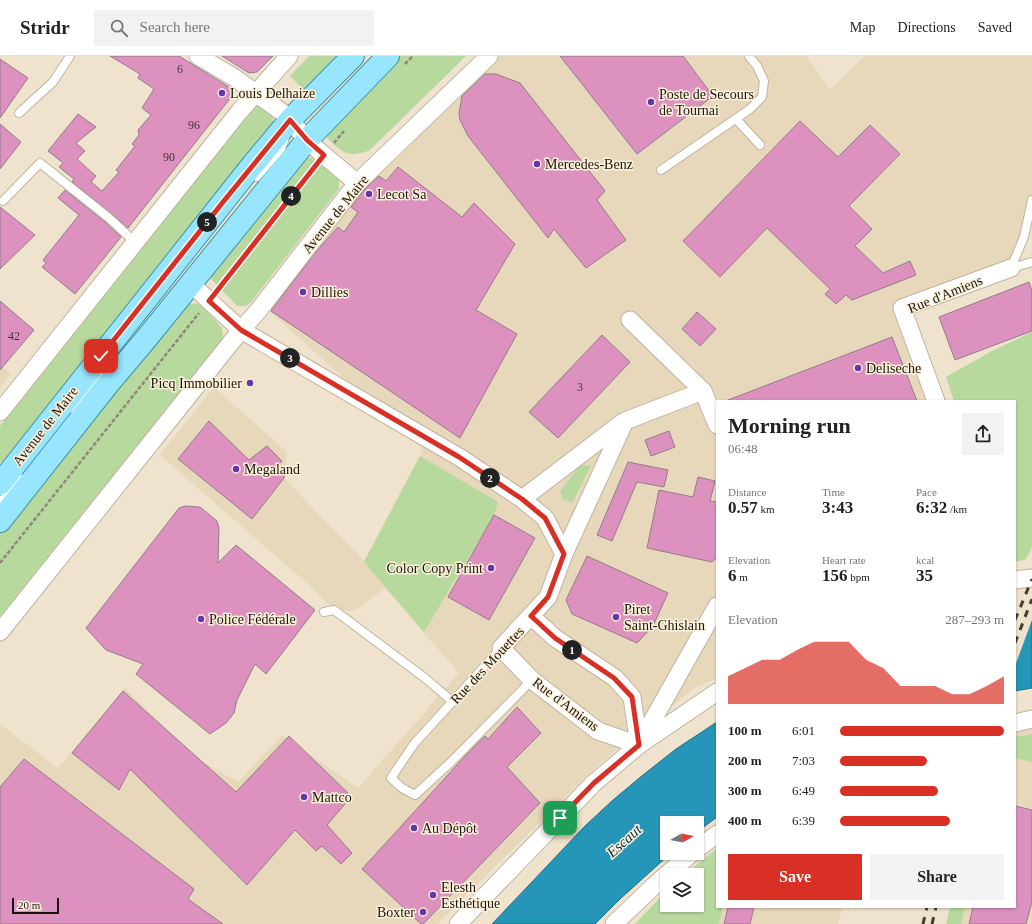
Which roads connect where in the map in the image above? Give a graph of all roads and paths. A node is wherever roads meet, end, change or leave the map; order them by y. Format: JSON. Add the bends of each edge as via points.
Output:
{"nodes":[{"id":1,"x":70,"y":56,"type":"edge"},
{"id":2,"x":198,"y":56,"type":"edge"},
{"id":3,"x":288,"y":56,"type":"edge"},
{"id":4,"x":353,"y":56,"type":"edge"},
{"id":5,"x":413,"y":56,"type":"edge"},
{"id":6,"x":489,"y":56,"type":"edge"},
{"id":7,"x":749,"y":56,"type":"edge"},
{"id":8,"x":395,"y":61,"type":"edge"},
{"id":9,"x":256,"y":92,"type":"junction"},
{"id":10,"x":19,"y":113,"type":"dead end"},
{"id":11,"x":736,"y":119,"type":"junction"},
{"id":12,"x":290,"y":120,"type":"junction"},
{"id":13,"x":347,"y":127,"type":"dead end"},
{"id":14,"x":307,"y":140,"type":"junction"},
{"id":15,"x":760,"y":146,"type":"dead end"},
{"id":16,"x":324,"y":155,"type":"junction"},
{"id":17,"x":661,"y":170,"type":"dead end"},
{"id":18,"x":357,"y":183,"type":"junction"},
{"id":19,"x":249,"y":185,"type":"dead end"},
{"id":20,"x":3,"y":200,"type":"dead end"},
{"id":21,"x":1032,"y":200,"type":"edge"},
{"id":22,"x":136,"y":243,"type":"junction"},
{"id":23,"x":1032,"y":262,"type":"edge"},
{"id":24,"x":1011,"y":268,"type":"junction"},
{"id":25,"x":191,"y":284,"type":"junction"},
{"id":26,"x":209,"y":301,"type":"junction"},
{"id":27,"x":630,"y":320,"type":"dead end"},
{"id":28,"x":241,"y":330,"type":"junction"},
{"id":29,"x":120,"y":350,"type":"dead end"},
{"id":30,"x":703,"y":391,"type":"junction"},
{"id":31,"x":936,"y":400,"type":"edge"},
{"id":32,"x":0,"y":412,"type":"edge"},
{"id":33,"x":68,"y":418,"type":"dead end"},
{"id":34,"x":625,"y":421,"type":"junction"},
{"id":35,"x":716,"y":423,"type":"edge"},
{"id":36,"x":24,"y":473,"type":"dead end"},
{"id":37,"x":0,"y":484,"type":"edge"},
{"id":38,"x":522,"y":499,"type":"junction"},
{"id":39,"x":0,"y":503,"type":"edge"},
{"id":40,"x":0,"y":521,"type":"edge"},
{"id":41,"x":564,"y":554,"type":"junction"},
{"id":42,"x":0,"y":563,"type":"edge"},
{"id":43,"x":1032,"y":578,"type":"edge"},
{"id":44,"x":1016,"y":580,"type":"edge"},
{"id":45,"x":716,"y":608,"type":"edge"},
{"id":46,"x":324,"y":612,"type":"dead end"},
{"id":47,"x":531,"y":616,"type":"junction"},
{"id":48,"x":0,"y":632,"type":"edge"},
{"id":49,"x":501,"y":648,"type":"junction"},
{"id":50,"x":532,"y":680,"type":"junction"},
{"id":51,"x":716,"y":693,"type":"edge"},
{"id":52,"x":453,"y":702,"type":"junction"},
{"id":53,"x":1032,"y":719,"type":"edge"},
{"id":54,"x":1016,"y":723,"type":"edge"},
{"id":55,"x":639,"y":745,"type":"junction"},
{"id":56,"x":716,"y":835,"type":"edge"},
{"id":57,"x":704,"y":844,"type":"edge"},
{"id":58,"x":684,"y":860,"type":"edge"},
{"id":59,"x":458,"y":924,"type":"edge"},
{"id":60,"x":614,"y":924,"type":"edge"}],
"edges":[{"from":1,"to":10,"type":"lane","via":[[53,82]]},
{"from":2,"to":9,"type":"street"},
{"from":3,"to":9,"type":"street"},
{"from":4,"to":12,"type":"main road","name":"Avenue de Maire"},
{"from":5,"to":8,"type":"path"},
{"from":6,"to":18,"type":"street","name":"Avenue de Maire"},
{"from":7,"to":11,"type":"lane","via":[[764,81],[762,97]]},
{"from":8,"to":14,"type":"main road","name":"Avenue de Maire"},
{"from":9,"to":12,"type":"street"},
{"from":9,"to":22,"type":"street"},
{"from":11,"to":15,"type":"lane"},
{"from":11,"to":17,"type":"lane"},
{"from":12,"to":14,"type":"street"},
{"from":12,"to":19,"type":"lane","via":[[281,149]]},
{"from":12,"to":37,"type":"main road","name":"Avenue de Maire"},
{"from":13,"to":16,"type":"path"},
{"from":14,"to":16,"type":"street"},
{"from":14,"to":25,"type":"main road","name":"Avenue de Maire"},
{"from":16,"to":18,"type":"street"},
{"from":16,"to":26,"type":"path"},
{"from":18,"to":28,"type":"street","name":"Avenue de Maire"},
{"from":20,"to":22,"type":"lane","via":[[40,163]]},
{"from":21,"to":24,"type":"lane","via":[[1024,237]]},
{"from":22,"to":32,"type":"street"},
{"from":23,"to":24,"type":"lane"},
{"from":24,"to":31,"type":"street","name":"Rue d'Amiens","via":[[902,308]]},
{"from":25,"to":26,"type":"street"},
{"from":25,"to":40,"type":"main road","name":"Avenue de Maire"},
{"from":26,"to":28,"type":"street"},
{"from":26,"to":42,"type":"path"},
{"from":27,"to":30,"type":"street"},
{"from":28,"to":38,"type":"street","via":[[459,457]]},
{"from":28,"to":48,"type":"street","name":"Avenue de Maire"},
{"from":29,"to":33,"type":"lane"},
{"from":30,"to":34,"type":"street"},
{"from":30,"to":35,"type":"street"},
{"from":34,"to":38,"type":"street"},
{"from":34,"to":41,"type":"street"},
{"from":36,"to":39,"type":"lane"},
{"from":38,"to":41,"type":"street","via":[[545,518]]},
{"from":41,"to":47,"type":"street","name":"Rue des Mouettes","via":[[548,597]]},
{"from":43,"to":44,"type":"street"},
{"from":45,"to":55,"type":"street"},
{"from":46,"to":52,"type":"lane","via":[[334,610]]},
{"from":47,"to":49,"type":"street","name":"Rue des Mouettes"},
{"from":47,"to":55,"type":"street","via":[[555,638],[614,678],[632,697]]},
{"from":49,"to":50,"type":"street","name":"Rue d'Amiens"},
{"from":49,"to":52,"type":"lane","name":"Rue des Mouettes"},
{"from":50,"to":52,"type":"lane","name":"Rue des Mouettes","via":[[415,795],[391,778],[414,744]]},
{"from":50,"to":55,"type":"street","name":"Rue d'Amiens","via":[[598,731]]},
{"from":51,"to":55,"type":"street"},
{"from":53,"to":54,"type":"street"},
{"from":55,"to":59,"type":"street","via":[[594,783]]},
{"from":56,"to":57,"type":"street"},
{"from":58,"to":60,"type":"street"}]}
